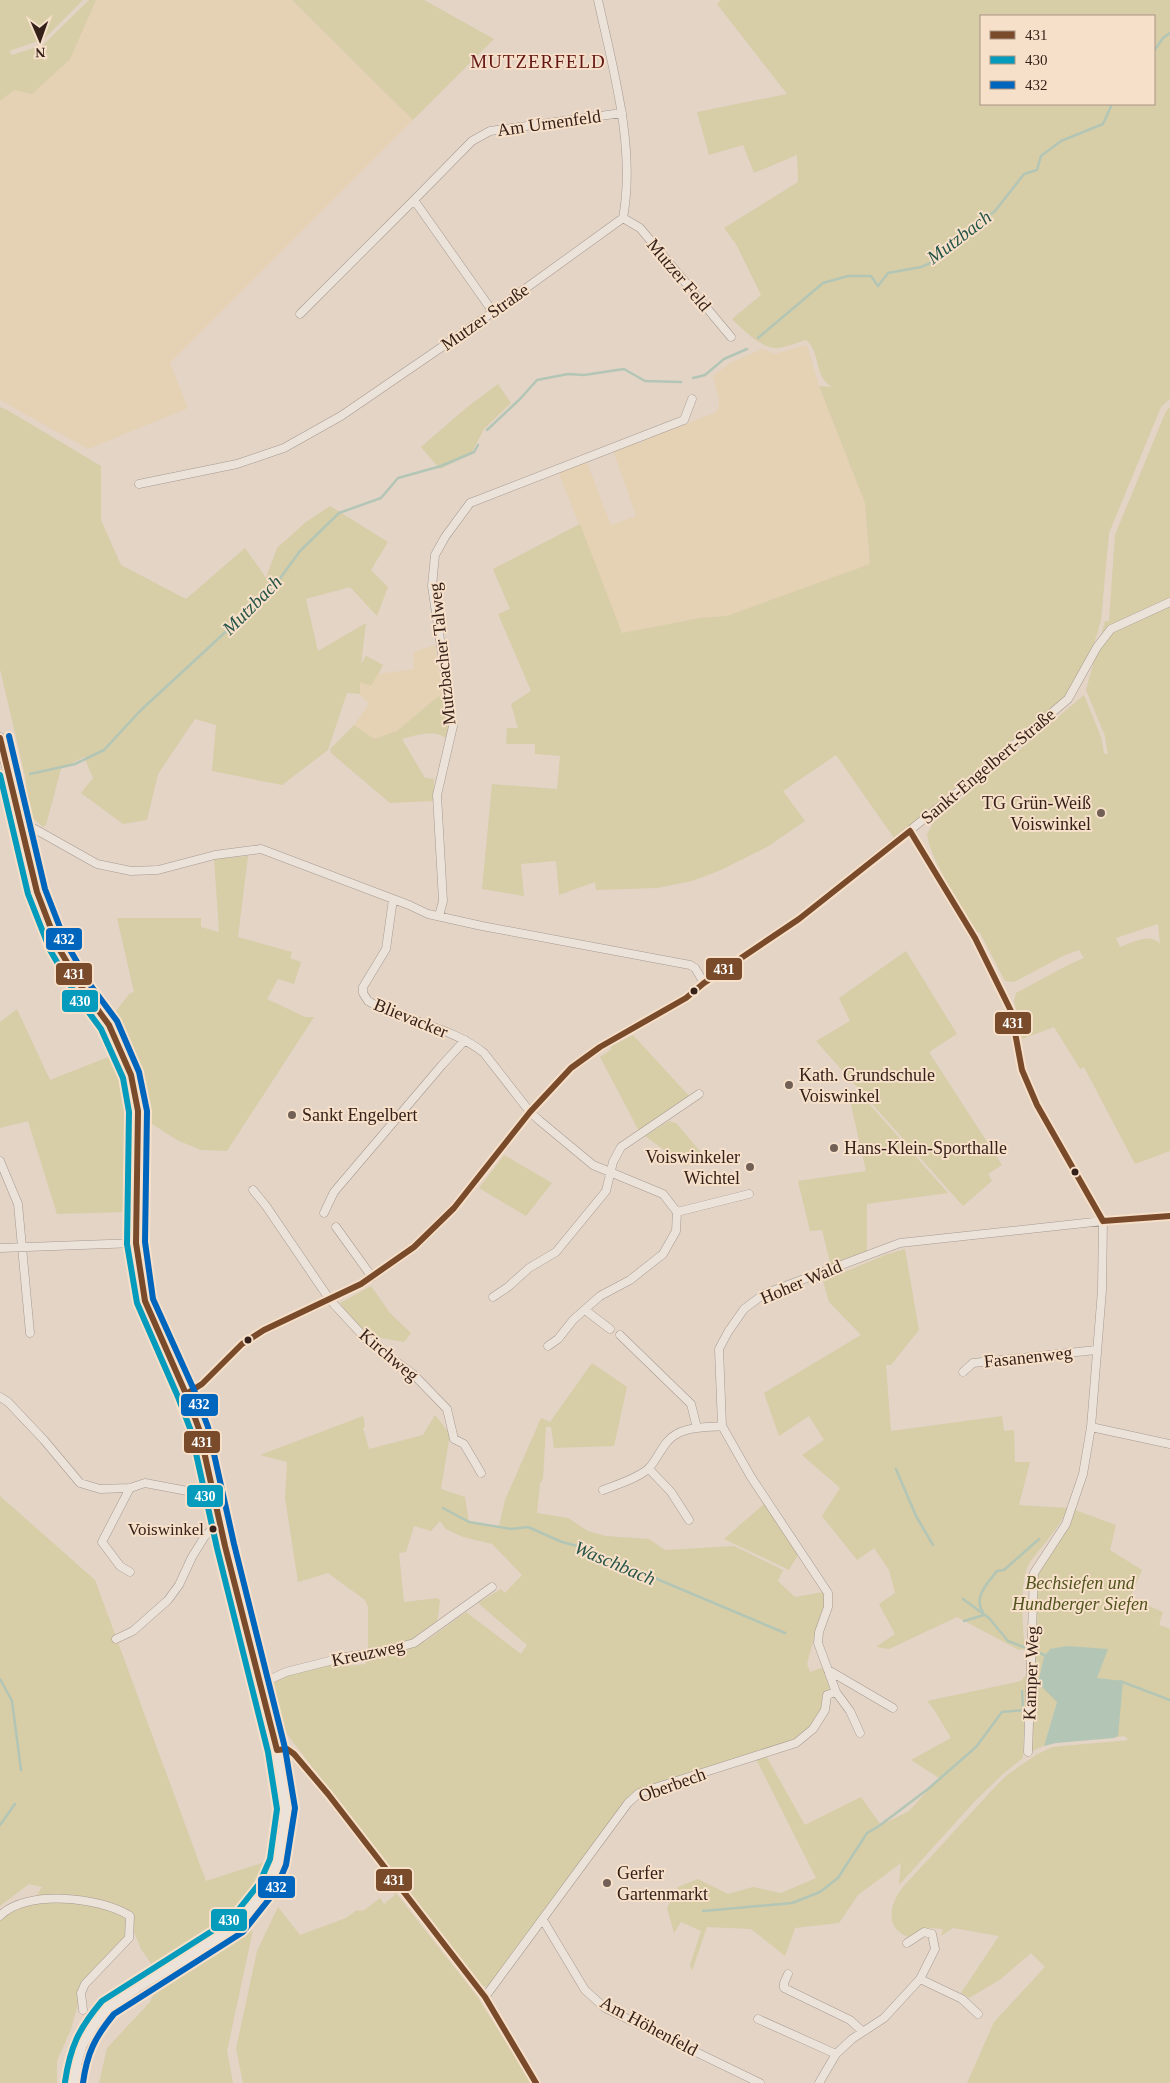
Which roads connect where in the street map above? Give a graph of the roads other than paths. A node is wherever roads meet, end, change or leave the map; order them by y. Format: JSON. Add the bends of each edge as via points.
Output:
{"nodes":[{"id":1,"x":598,"y":0,"type":"edge"},
{"id":2,"x":622,"y":112,"type":"junction"},
{"id":3,"x":414,"y":200,"type":"junction"},
{"id":4,"x":623,"y":218,"type":"junction"},
{"id":5,"x":494,"y":312,"type":"junction"},
{"id":6,"x":300,"y":314,"type":"dead end"},
{"id":7,"x":731,"y":337,"type":"dead end"},
{"id":8,"x":692,"y":399,"type":"dead end"},
{"id":9,"x":139,"y":484,"type":"dead end"},
{"id":10,"x":1170,"y":602,"type":"edge"},
{"id":11,"x":0,"y":738,"type":"edge"},
{"id":12,"x":21,"y":828,"type":"junction"},
{"id":13,"x":910,"y":831,"type":"junction"},
{"id":14,"x":393,"y":899,"type":"junction"},
{"id":15,"x":439,"y":916,"type":"junction"},
{"id":16,"x":704,"y":983,"type":"junction"},
{"id":17,"x":465,"y":1040,"type":"junction"},
{"id":18,"x":699,"y":1094,"type":"dead end"},
{"id":19,"x":530,"y":1112,"type":"junction"},
{"id":20,"x":0,"y":1161,"type":"edge"},
{"id":21,"x":610,"y":1173,"type":"junction"},
{"id":22,"x":253,"y":1190,"type":"dead end"},
{"id":23,"x":748,"y":1194,"type":"dead end"},
{"id":24,"x":677,"y":1212,"type":"junction"},
{"id":25,"x":324,"y":1213,"type":"dead end"},
{"id":26,"x":1170,"y":1216,"type":"edge"},
{"id":27,"x":1103,"y":1221,"type":"junction"},
{"id":28,"x":336,"y":1227,"type":"dead end"},
{"id":29,"x":136,"y":1243,"type":"junction"},
{"id":30,"x":21,"y":1247,"type":"junction"},
{"id":31,"x":0,"y":1248,"type":"edge"},
{"id":32,"x":372,"y":1277,"type":"junction"},
{"id":33,"x":494,"y":1297,"type":"dead end"},
{"id":34,"x":330,"y":1300,"type":"junction"},
{"id":35,"x":585,"y":1310,"type":"junction"},
{"id":36,"x":610,"y":1329,"type":"dead end"},
{"id":37,"x":30,"y":1333,"type":"dead end"},
{"id":38,"x":620,"y":1334,"type":"dead end"},
{"id":39,"x":548,"y":1346,"type":"dead end"},
{"id":40,"x":1096,"y":1350,"type":"junction"},
{"id":41,"x":963,"y":1372,"type":"dead end"},
{"id":42,"x":186,"y":1394,"type":"junction"},
{"id":43,"x":0,"y":1397,"type":"edge"},
{"id":44,"x":722,"y":1426,"type":"junction"},
{"id":45,"x":1091,"y":1427,"type":"junction"},
{"id":46,"x":697,"y":1428,"type":"junction"},
{"id":47,"x":1170,"y":1444,"type":"edge"},
{"id":48,"x":649,"y":1469,"type":"junction"},
{"id":49,"x":481,"y":1474,"type":"dead end"},
{"id":50,"x":130,"y":1488,"type":"junction"},
{"id":51,"x":603,"y":1490,"type":"dead end"},
{"id":52,"x":214,"y":1496,"type":"junction"},
{"id":53,"x":689,"y":1520,"type":"dead end"},
{"id":54,"x":220,"y":1522,"type":"junction"},
{"id":55,"x":130,"y":1572,"type":"dead end"},
{"id":56,"x":492,"y":1587,"type":"dead end"},
{"id":57,"x":116,"y":1638,"type":"dead end"},
{"id":58,"x":828,"y":1670,"type":"junction"},
{"id":59,"x":260,"y":1684,"type":"junction"},
{"id":60,"x":836,"y":1692,"type":"junction"},
{"id":61,"x":893,"y":1708,"type":"dead end"},
{"id":62,"x":860,"y":1733,"type":"dead end"},
{"id":63,"x":277,"y":1750,"type":"junction"},
{"id":64,"x":1028,"y":1752,"type":"dead end"},
{"id":65,"x":0,"y":1916,"type":"edge"},
{"id":66,"x":543,"y":1920,"type":"junction"},
{"id":67,"x":907,"y":1943,"type":"dead end"},
{"id":68,"x":788,"y":1974,"type":"dead end"},
{"id":69,"x":920,"y":1979,"type":"junction"},
{"id":70,"x":485,"y":1998,"type":"junction"},
{"id":71,"x":83,"y":2010,"type":"dead end"},
{"id":72,"x":978,"y":2014,"type":"dead end"},
{"id":73,"x":758,"y":2019,"type":"dead end"},
{"id":74,"x":862,"y":2031,"type":"junction"},
{"id":75,"x":836,"y":2054,"type":"junction"},
{"id":76,"x":74,"y":2083,"type":"edge"},
{"id":77,"x":536,"y":2083,"type":"edge"},
{"id":78,"x":760,"y":2083,"type":"edge"},
{"id":79,"x":819,"y":2083,"type":"edge"}],
"edges":[{"from":1,"to":2,"type":"street"},
{"from":2,"to":3,"type":"street","name":"Am Urnenfeld","via":[[490,131],[472,141]]},
{"from":2,"to":4,"type":"street","via":[[626,168]]},
{"from":3,"to":5,"type":"street"},
{"from":3,"to":6,"type":"street","name":"Am Urnenfeld"},
{"from":4,"to":5,"type":"street","name":"Mutzer Straße"},
{"from":4,"to":7,"type":"street","name":"Mutzer Feld","via":[[640,228]]},
{"from":5,"to":9,"type":"street","name":"Mutzer Straße","via":[[341,416],[284,448],[237,464]]},
{"from":8,"to":15,"type":"street","name":"Mutzbacher Talweg","via":[[684,420],[470,503],[435,555],[432,586],[453,726],[437,795],[443,901]]},
{"from":10,"to":13,"type":"street","name":"Sankt-Engelbert-Straße","via":[[1111,629],[1097,647],[1068,699]]},
{"from":11,"to":12,"type":"main road"},
{"from":12,"to":14,"type":"street","via":[[33,828],[97,864],[124,870],[158,870],[215,855],[261,850]]},
{"from":12,"to":29,"type":"main road","via":[[37,892],[58,946],[84,991],[109,1025],[130,1075],[138,1111]]},
{"from":13,"to":16,"type":"street","name":"Sankt-Engelbert-Straße","via":[[799,919]]},
{"from":13,"to":27,"type":"street","via":[[975,938],[1010,1011],[1022,1070],[1037,1105]]},
{"from":14,"to":15,"type":"street"},
{"from":14,"to":17,"type":"street","name":"Blievacker","via":[[386,949],[364,985],[364,997],[376,1006]]},
{"from":15,"to":16,"type":"street","via":[[690,965]]},
{"from":16,"to":19,"type":"street","name":"Sankt-Engelbert-Straße","via":[[686,998],[600,1047],[571,1068]]},
{"from":17,"to":19,"type":"street","name":"Blievacker","via":[[484,1053]]},
{"from":17,"to":25,"type":"street","via":[[334,1192]]},
{"from":18,"to":21,"type":"street","via":[[621,1147]]},
{"from":19,"to":21,"type":"street","name":"Blievacker","via":[[593,1165]]},
{"from":19,"to":32,"type":"street","name":"Sankt-Engelbert-Straße","via":[[454,1208],[414,1247]]},
{"from":20,"to":30,"type":"street","via":[[18,1204]]},
{"from":21,"to":24,"type":"street","name":"Blievacker","via":[[663,1194]]},
{"from":21,"to":33,"type":"street","via":[[606,1191],[556,1252],[529,1268]]},
{"from":22,"to":34,"type":"street","name":"Kirchweg"},
{"from":23,"to":24,"type":"street"},
{"from":24,"to":35,"type":"street","via":[[676,1231],[663,1254],[630,1280],[600,1296]]},
{"from":26,"to":27,"type":"street","name":"Hoher Wald"},
{"from":27,"to":40,"type":"street","name":"Kamper Weg","via":[[1102,1290]]},
{"from":27,"to":44,"type":"street","name":"Hoher Wald","via":[[900,1243],[764,1294],[744,1309],[719,1349]]},
{"from":28,"to":32,"type":"street"},
{"from":29,"to":30,"type":"street"},
{"from":29,"to":42,"type":"main road","via":[[145,1301]]},
{"from":30,"to":31,"type":"street"},
{"from":30,"to":37,"type":"street"},
{"from":32,"to":34,"type":"street","name":"Sankt-Engelbert-Straße"},
{"from":34,"to":42,"type":"street","name":"Sankt-Engelbert-Straße","via":[[264,1330],[242,1344],[202,1384]]},
{"from":34,"to":49,"type":"street","name":"Kirchweg","via":[[366,1339],[413,1374],[447,1409],[454,1439],[464,1444]]},
{"from":35,"to":36,"type":"street"},
{"from":35,"to":39,"type":"street"},
{"from":38,"to":46,"type":"street","via":[[691,1404]]},
{"from":40,"to":41,"type":"street","name":"Fasanenweg","via":[[972,1363]]},
{"from":40,"to":45,"type":"street","name":"Kamper Weg"},
{"from":42,"to":52,"type":"main road","via":[[199,1429]]},
{"from":43,"to":50,"type":"street","via":[[44,1440],[80,1483],[100,1489]]},
{"from":44,"to":46,"type":"street"},
{"from":44,"to":58,"type":"street","name":"Hoher Wald","via":[[751,1477],[828,1593],[828,1607],[818,1643]]},
{"from":45,"to":47,"type":"street"},
{"from":45,"to":64,"type":"street","name":"Kamper Weg","via":[[1082,1474],[1066,1524],[1034,1573]]},
{"from":46,"to":48,"type":"street","via":[[684,1430],[668,1441]]},
{"from":48,"to":51,"type":"street"},
{"from":48,"to":53,"type":"street","via":[[671,1492]]},
{"from":50,"to":52,"type":"street","via":[[146,1483]]},
{"from":50,"to":55,"type":"street","via":[[102,1542],[120,1566]]},
{"from":52,"to":54,"type":"main road"},
{"from":54,"to":57,"type":"street","via":[[205,1536],[168,1600],[133,1631]]},
{"from":54,"to":59,"type":"main road"},
{"from":56,"to":59,"type":"street","name":"Kreuzweg","via":[[414,1643],[286,1672]]},
{"from":58,"to":60,"type":"street"},
{"from":58,"to":61,"type":"street"},
{"from":59,"to":63,"type":"main road"},
{"from":60,"to":62,"type":"street"},
{"from":60,"to":66,"type":"street","name":"Oberbech","via":[[827,1695],[825,1710],[814,1729],[796,1742],[639,1793],[628,1803]]},
{"from":63,"to":70,"type":"street","via":[[287,1749],[302,1762]]},
{"from":63,"to":76,"type":"main road","via":[[286,1809],[278,1862],[267,1888],[237,1926],[108,2008],[82,2045]]},
{"from":65,"to":71,"type":"street","via":[[19,1903],[67,1900],[96,1903],[130,1916],[129,1938],[85,1984],[81,1993]]},
{"from":66,"to":70,"type":"street","name":"Oberbech"},
{"from":66,"to":78,"type":"street","name":"Am Höhenfeld","via":[[585,1990],[605,2008]]},
{"from":67,"to":69,"type":"street","via":[[924,1932],[932,1934],[934,1939],[935,1949]]},
{"from":68,"to":74,"type":"street","via":[[784,1988],[850,2020]]},
{"from":69,"to":72,"type":"street","via":[[962,2000]]},
{"from":69,"to":74,"type":"street","via":[[884,2018]]},
{"from":70,"to":77,"type":"street"},
{"from":73,"to":75,"type":"street"},
{"from":74,"to":75,"type":"street"},
{"from":75,"to":79,"type":"street"}]}
